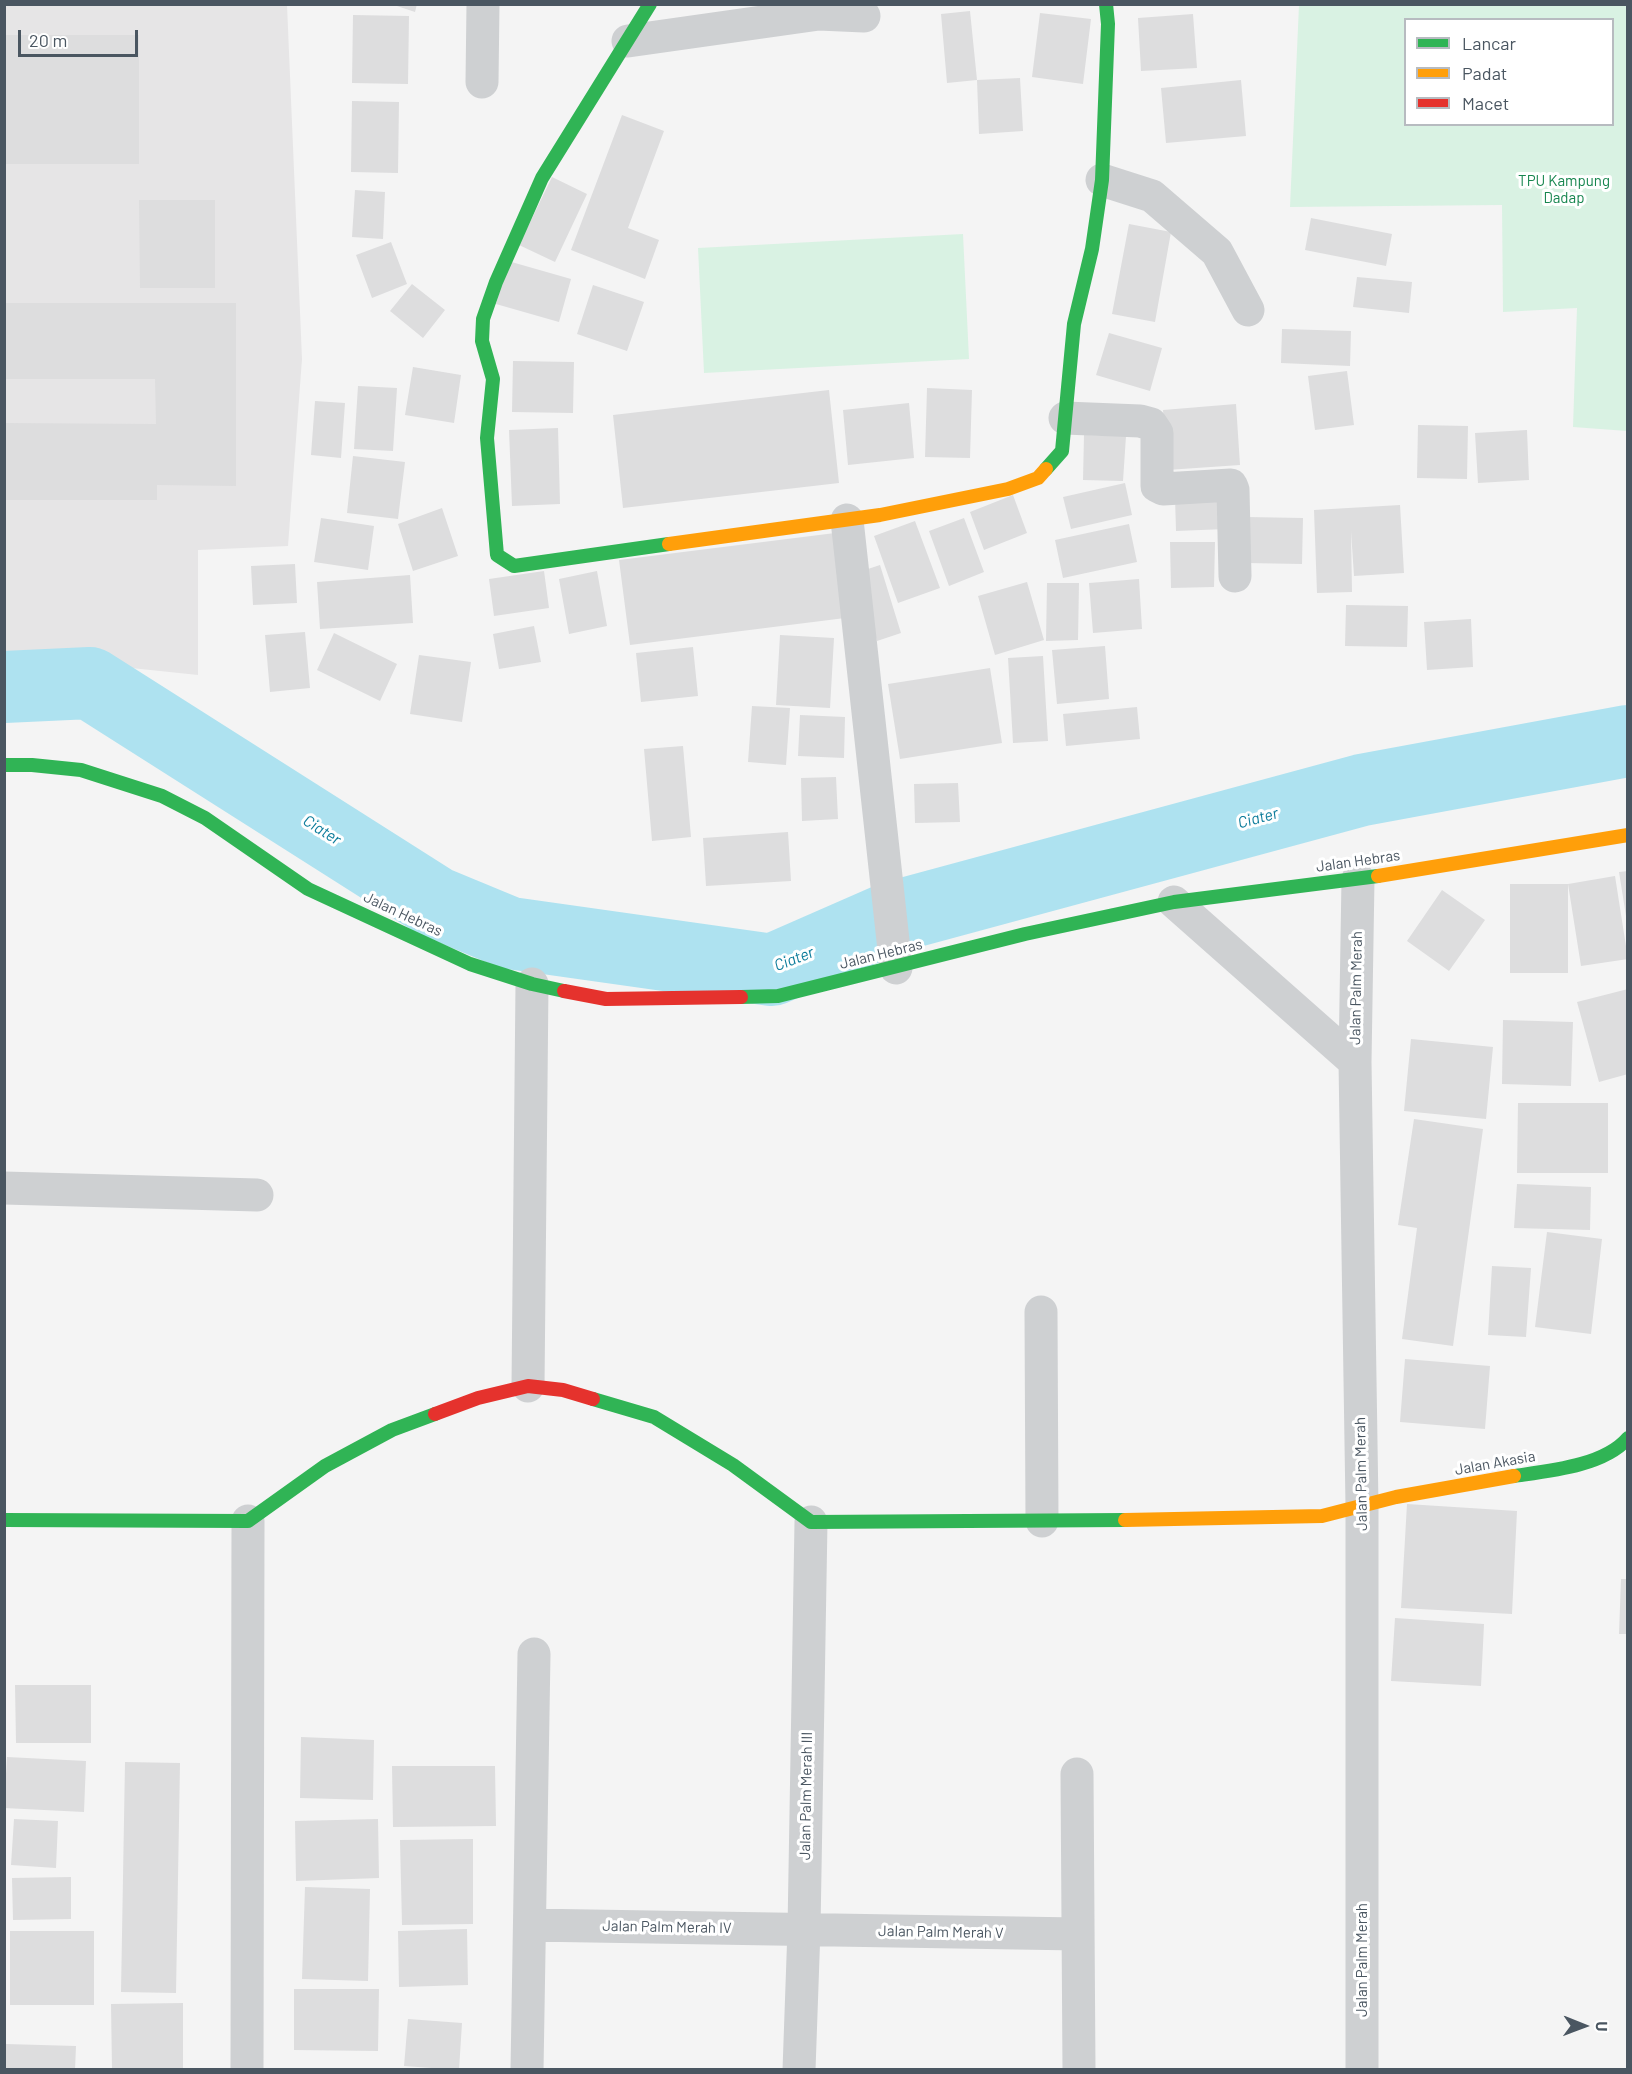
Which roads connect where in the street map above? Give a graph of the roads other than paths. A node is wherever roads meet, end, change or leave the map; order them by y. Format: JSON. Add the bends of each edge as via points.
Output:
{"nodes":[{"id":1,"x":483,"y":4,"type":"edge"},
{"id":2,"x":650,"y":4,"type":"edge"},
{"id":3,"x":1106,"y":4,"type":"edge"},
{"id":4,"x":864,"y":16,"type":"dead end"},
{"id":5,"x":628,"y":41,"type":"junction"},
{"id":6,"x":482,"y":82,"type":"dead end"},
{"id":7,"x":1102,"y":180,"type":"junction"},
{"id":8,"x":1248,"y":310,"type":"dead end"},
{"id":9,"x":1065,"y":418,"type":"junction"},
{"id":10,"x":848,"y":520,"type":"junction"},
{"id":11,"x":1234,"y":576,"type":"dead end"},
{"id":12,"x":4,"y":765,"type":"edge"},
{"id":13,"x":1628,"y":835,"type":"edge"},
{"id":14,"x":1358,"y":879,"type":"junction"},
{"id":15,"x":1174,"y":902,"type":"junction"},
{"id":16,"x":895,"y":958,"type":"junction"},
{"id":17,"x":532,"y":984,"type":"junction"},
{"id":18,"x":1355,"y":1062,"type":"junction"},
{"id":19,"x":4,"y":1188,"type":"edge"},
{"id":20,"x":257,"y":1195,"type":"dead end"},
{"id":21,"x":1041,"y":1312,"type":"dead end"},
{"id":22,"x":528,"y":1386,"type":"junction"},
{"id":23,"x":1628,"y":1438,"type":"edge"},
{"id":24,"x":1362,"y":1506,"type":"junction"},
{"id":25,"x":4,"y":1520,"type":"edge"},
{"id":26,"x":248,"y":1521,"type":"junction"},
{"id":27,"x":1042,"y":1521,"type":"junction"},
{"id":28,"x":811,"y":1522,"type":"junction"},
{"id":29,"x":534,"y":1654,"type":"dead end"},
{"id":30,"x":1077,"y":1774,"type":"dead end"},
{"id":31,"x":530,"y":1924,"type":"junction"},
{"id":32,"x":804,"y":1929,"type":"junction"},
{"id":33,"x":1078,"y":1934,"type":"junction"},
{"id":34,"x":247,"y":2070,"type":"edge"},
{"id":35,"x":527,"y":2070,"type":"edge"},
{"id":36,"x":799,"y":2070,"type":"edge"},
{"id":37,"x":1079,"y":2070,"type":"edge"},
{"id":38,"x":1362,"y":2070,"type":"edge"}],
"edges":[{"from":1,"to":6,"type":"street"},
{"from":2,"to":5,"type":"street"},
{"from":3,"to":7,"type":"street"},
{"from":4,"to":5,"type":"street","via":[[819,14]]},
{"from":5,"to":10,"type":"street","via":[[542,178],[483,319],[482,341],[493,379],[487,438],[497,555],[521,566]]},
{"from":7,"to":8,"type":"street","via":[[1152,196],[1217,252]]},
{"from":7,"to":9,"type":"street","via":[[1092,249],[1074,324]]},
{"from":9,"to":10,"type":"street","via":[[1062,451],[1038,478],[1008,489]]},
{"from":9,"to":11,"type":"street","via":[[1151,424],[1157,433],[1157,486],[1163,489],[1231,485]]},
{"from":10,"to":16,"type":"street"},
{"from":12,"to":17,"type":"street","name":"Jalan Hebras","via":[[81,770],[162,796],[205,818],[308,889],[470,964]]},
{"from":13,"to":14,"type":"street","name":"Jalan Hebras"},
{"from":14,"to":15,"type":"street","name":"Jalan Hebras"},
{"from":14,"to":18,"type":"street","name":"Jalan Palm Merah"},
{"from":15,"to":16,"type":"street","name":"Jalan Hebras"},
{"from":15,"to":18,"type":"street"},
{"from":16,"to":17,"type":"street","name":"Jalan Hebras","via":[[778,996],[606,999]]},
{"from":17,"to":22,"type":"street"},
{"from":18,"to":24,"type":"street","name":"Jalan Palm Merah"},
{"from":19,"to":20,"type":"street"},
{"from":21,"to":27,"type":"street"},
{"from":22,"to":26,"type":"street","via":[[478,1398],[392,1430],[325,1466]]},
{"from":22,"to":28,"type":"street","via":[[563,1390],[654,1417],[733,1466]]},
{"from":23,"to":24,"type":"street","name":"Jalan Akasia","via":[[1597,1458],[1569,1467]]},
{"from":24,"to":27,"type":"street","name":"Jalan Akasia","via":[[1322,1516]]},
{"from":24,"to":38,"type":"street","name":"Jalan Palm Merah"},
{"from":25,"to":26,"type":"street"},
{"from":26,"to":34,"type":"street"},
{"from":27,"to":28,"type":"street","name":"Jalan Akasia"},
{"from":28,"to":32,"type":"street","name":"Jalan Palm Merah III"},
{"from":29,"to":31,"type":"street"},
{"from":30,"to":33,"type":"street"},
{"from":31,"to":32,"type":"street","name":"Jalan Palm Merah IV"},
{"from":31,"to":35,"type":"street"},
{"from":32,"to":33,"type":"street","name":"Jalan Palm Merah V"},
{"from":32,"to":36,"type":"street","name":"Jalan Palm Merah III"},
{"from":33,"to":37,"type":"street"}]}
